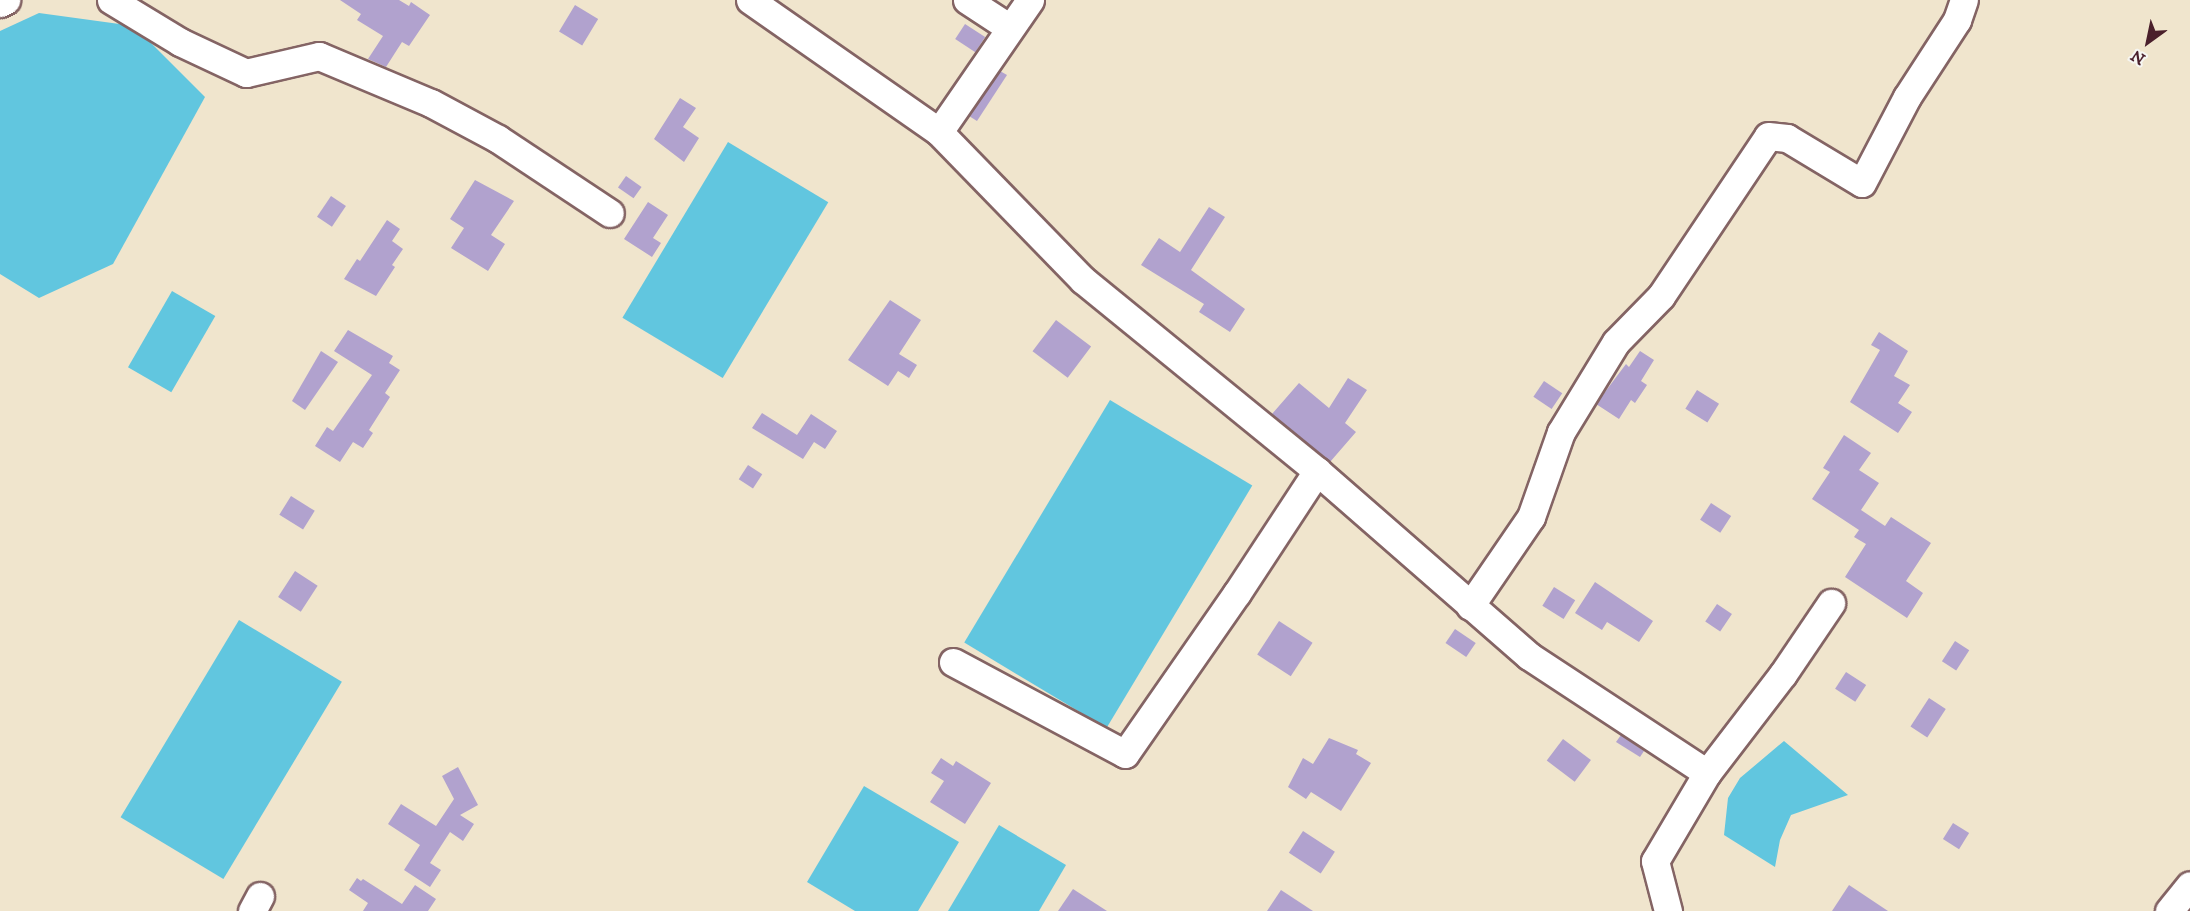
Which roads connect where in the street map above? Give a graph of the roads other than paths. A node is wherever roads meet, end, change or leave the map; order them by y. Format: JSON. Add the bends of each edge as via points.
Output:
{"nodes":[{"id":1,"x":6,"y":0,"type":"edge"},
{"id":2,"x":111,"y":0,"type":"edge"},
{"id":3,"x":750,"y":0,"type":"edge"},
{"id":4,"x":967,"y":0,"type":"edge"},
{"id":5,"x":1030,"y":0,"type":"edge"},
{"id":6,"x":1964,"y":0,"type":"edge"},
{"id":7,"x":0,"y":3,"type":"edge"},
{"id":8,"x":1010,"y":28,"type":"junction"},
{"id":9,"x":939,"y":132,"type":"junction"},
{"id":10,"x":610,"y":213,"type":"dead end"},
{"id":11,"x":1317,"y":471,"type":"junction"},
{"id":12,"x":1831,"y":603,"type":"dead end"},
{"id":13,"x":1470,"y":606,"type":"junction"},
{"id":14,"x":953,"y":662,"type":"dead end"},
{"id":15,"x":1707,"y":773,"type":"junction"},
{"id":16,"x":2190,"y":885,"type":"edge"},
{"id":17,"x":1668,"y":911,"type":"edge"},
{"id":18,"x":2169,"y":911,"type":"edge"}],
"edges":[{"from":1,"to":7,"type":"street"},
{"from":2,"to":10,"type":"street","via":[[180,42],[246,73],[319,56],[431,103],[498,139]]},
{"from":3,"to":9,"type":"street"},
{"from":4,"to":8,"type":"street"},
{"from":5,"to":8,"type":"street"},
{"from":6,"to":13,"type":"street","via":[[1957,20],[1907,98],[1862,183],[1787,138],[1768,136],[1661,296],[1616,342],[1561,432],[1531,517]]},
{"from":8,"to":9,"type":"street"},
{"from":9,"to":11,"type":"street","via":[[1083,280]]},
{"from":11,"to":13,"type":"street"},
{"from":11,"to":14,"type":"street","via":[[1125,754]]},
{"from":12,"to":15,"type":"street","via":[[1783,674]]},
{"from":13,"to":15,"type":"street","via":[[1529,656]]},
{"from":15,"to":17,"type":"street","via":[[1655,861]]},
{"from":16,"to":18,"type":"street"}]}
